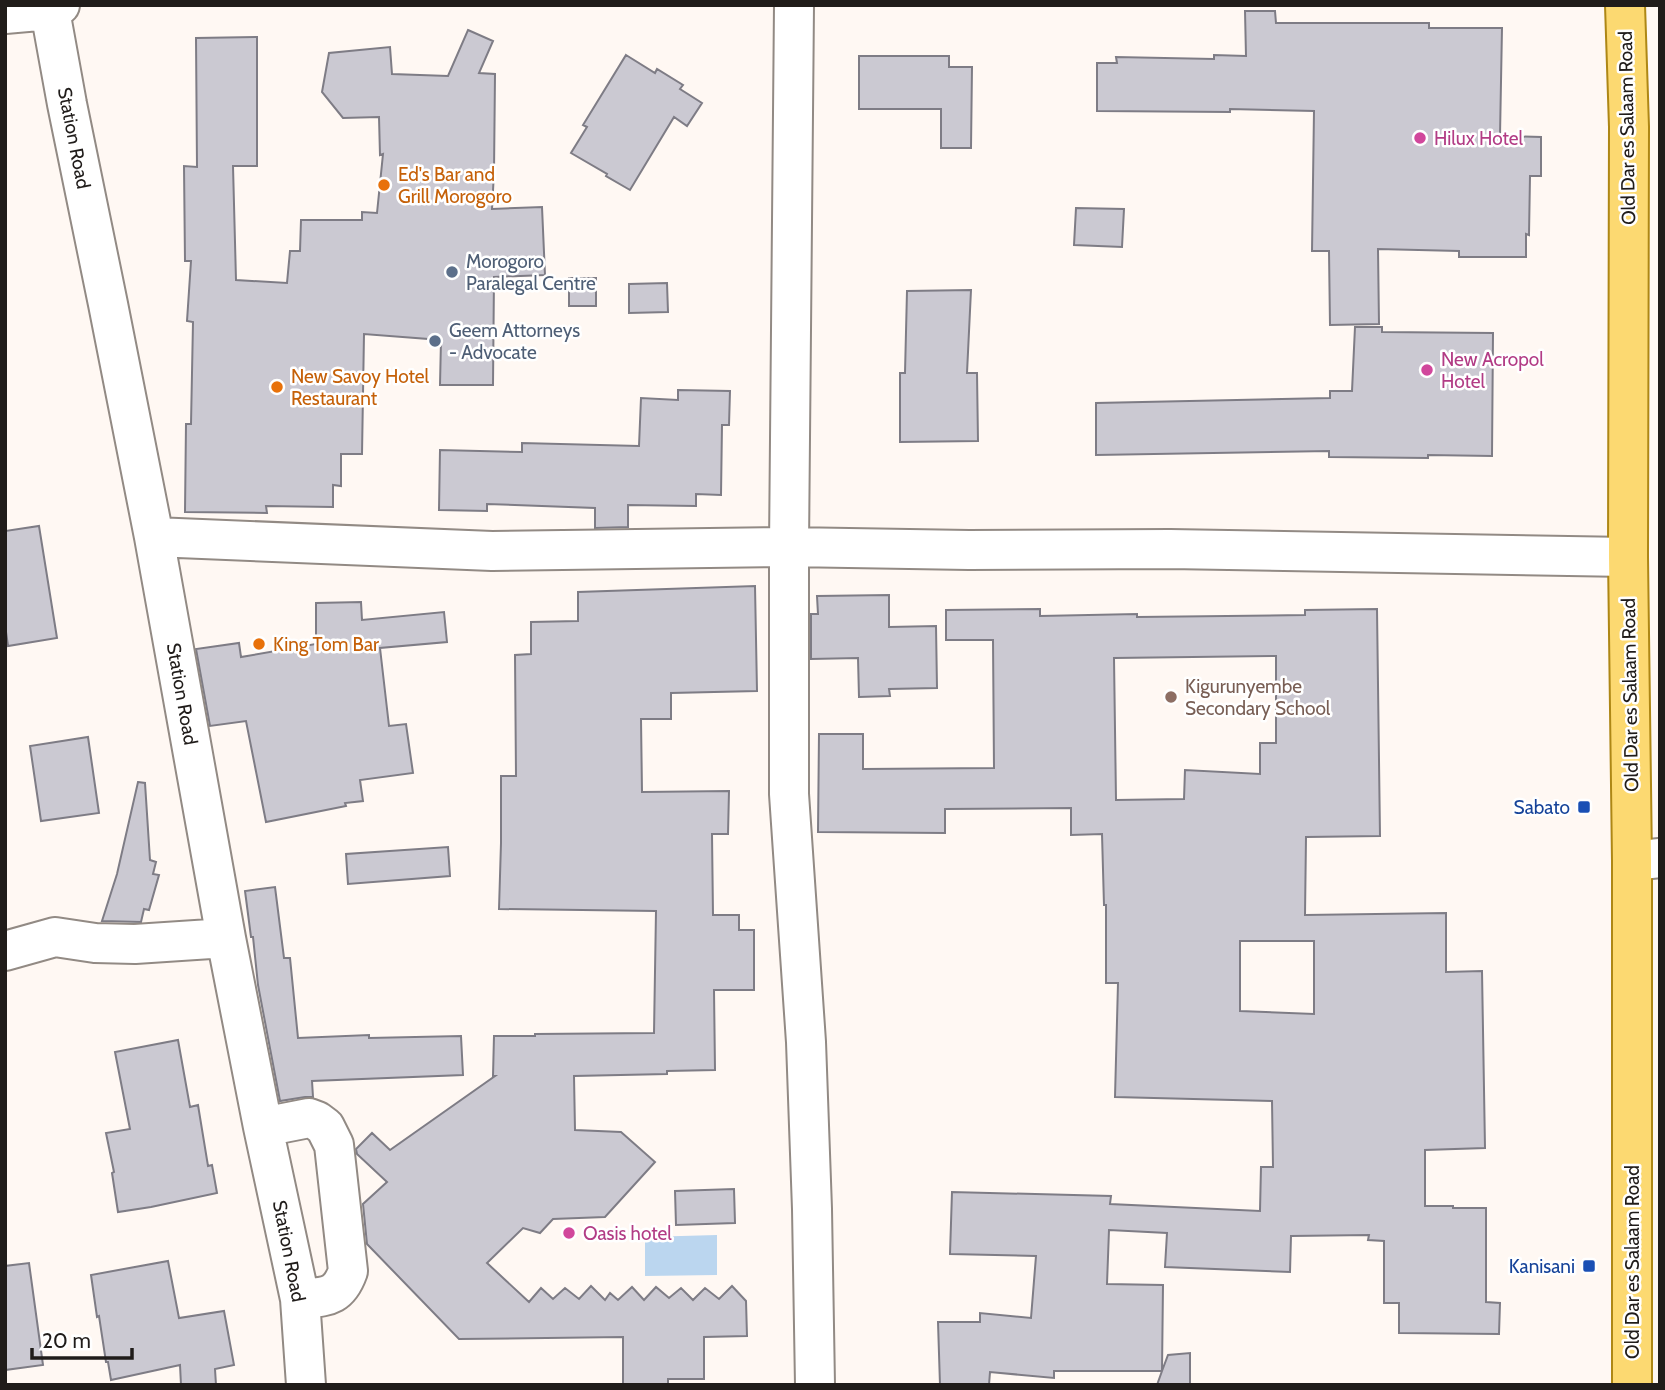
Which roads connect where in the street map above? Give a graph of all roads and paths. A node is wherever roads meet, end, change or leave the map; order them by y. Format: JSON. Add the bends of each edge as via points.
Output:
{"nodes":[{"id":1,"x":794,"y":5,"type":"edge"},
{"id":2,"x":1625,"y":5,"type":"edge"},
{"id":3,"x":53,"y":7,"type":"edge"},
{"id":4,"x":5,"y":14,"type":"edge"},
{"id":5,"x":154,"y":537,"type":"junction"},
{"id":6,"x":789,"y":547,"type":"junction"},
{"id":7,"x":1628,"y":557,"type":"junction"},
{"id":8,"x":1646,"y":860,"type":"edge"},
{"id":9,"x":226,"y":938,"type":"junction"},
{"id":10,"x":5,"y":951,"type":"edge"},
{"id":11,"x":262,"y":1127,"type":"junction"},
{"id":12,"x":300,"y":1299,"type":"junction"},
{"id":13,"x":306,"y":1385,"type":"edge"},
{"id":14,"x":814,"y":1385,"type":"edge"},
{"id":15,"x":1632,"y":1385,"type":"edge"}],
"edges":[{"from":1,"to":6,"type":"street"},
{"from":2,"to":7,"type":"main road","name":"Old Dar es Salaam Road"},
{"from":3,"to":4,"type":"street"},
{"from":3,"to":5,"type":"street","name":"Station Road","via":[[67,104]]},
{"from":5,"to":6,"type":"street","via":[[492,551]]},
{"from":5,"to":9,"type":"street","name":"Station Road"},
{"from":6,"to":7,"type":"street"},
{"from":6,"to":14,"type":"street","via":[[789,794],[806,1042]]},
{"from":7,"to":8,"type":"main road","name":"Old Dar es Salaam Road"},
{"from":8,"to":15,"type":"main road","name":"Old Dar es Salaam Road"},
{"from":9,"to":10,"type":"street","via":[[135,944],[55,937]]},
{"from":9,"to":11,"type":"street","name":"Station Road"},
{"from":11,"to":12,"type":"street","name":"Station Road"},
{"from":11,"to":12,"type":"street","via":[[309,1118],[325,1127],[334,1145],[348,1271],[344,1283],[331,1295]]},
{"from":12,"to":13,"type":"street","name":"Station Road"}]}
